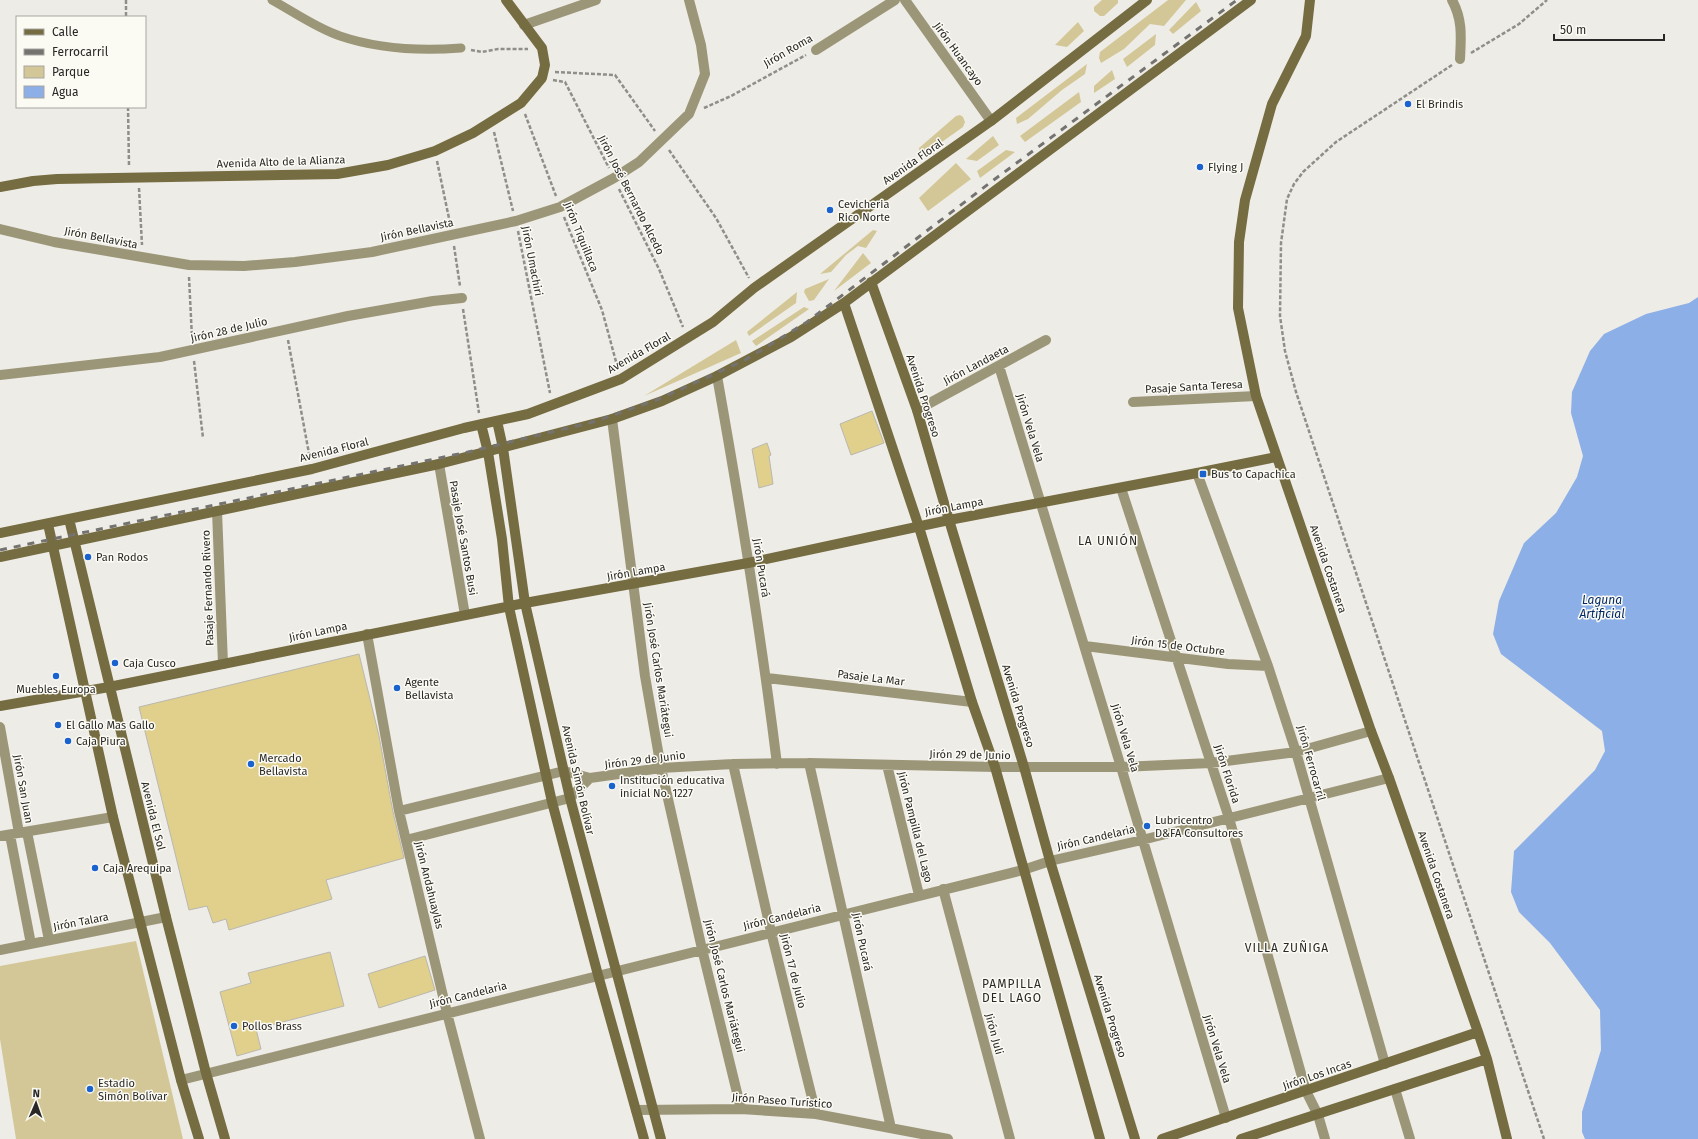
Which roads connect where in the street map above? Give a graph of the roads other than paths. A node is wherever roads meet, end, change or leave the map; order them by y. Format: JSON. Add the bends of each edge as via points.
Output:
{"nodes":[{"id":1,"x":272,"y":0,"type":"edge"},
{"id":2,"x":506,"y":0,"type":"edge"},
{"id":3,"x":596,"y":0,"type":"edge"},
{"id":4,"x":689,"y":0,"type":"edge"},
{"id":5,"x":895,"y":0,"type":"edge"},
{"id":6,"x":905,"y":0,"type":"edge"},
{"id":7,"x":1251,"y":0,"type":"edge"},
{"id":8,"x":1310,"y":0,"type":"edge"},
{"id":9,"x":1452,"y":0,"type":"edge"},
{"id":10,"x":1140,"y":2,"type":"edge"},
{"id":11,"x":524,"y":25,"type":"junction"},
{"id":12,"x":461,"y":48,"type":"road end"},
{"id":13,"x":816,"y":50,"type":"road end"},
{"id":14,"x":1460,"y":59,"type":"road end"},
{"id":15,"x":991,"y":121,"type":"junction"},
{"id":16,"x":0,"y":187,"type":"edge"},
{"id":17,"x":0,"y":229,"type":"edge"},
{"id":18,"x":871,"y":282,"type":"junction"},
{"id":19,"x":462,"y":298,"type":"dead end"},
{"id":20,"x":844,"y":303,"type":"junction"},
{"id":21,"x":1046,"y":340,"type":"dead end"},
{"id":22,"x":999,"y":366,"type":"junction"},
{"id":23,"x":0,"y":375,"type":"edge"},
{"id":24,"x":717,"y":376,"type":"junction"},
{"id":25,"x":1256,"y":396,"type":"junction"},
{"id":26,"x":1133,"y":402,"type":"dead end"},
{"id":27,"x":917,"y":410,"type":"junction"},
{"id":28,"x":612,"y":419,"type":"junction"},
{"id":29,"x":497,"y":421,"type":"junction"},
{"id":30,"x":481,"y":424,"type":"junction"},
{"id":31,"x":503,"y":448,"type":"junction"},
{"id":32,"x":488,"y":452,"type":"junction"},
{"id":33,"x":1276,"y":456,"type":"junction"},
{"id":34,"x":439,"y":464,"type":"junction"},
{"id":35,"x":1197,"y":473,"type":"junction"},
{"id":36,"x":1121,"y":488,"type":"junction"},
{"id":37,"x":1041,"y":503,"type":"junction"},
{"id":38,"x":217,"y":511,"type":"junction"},
{"id":39,"x":69,"y":519,"type":"junction"},
{"id":40,"x":949,"y":520,"type":"junction"},
{"id":41,"x":48,"y":524,"type":"junction"},
{"id":42,"x":920,"y":526,"type":"junction"},
{"id":43,"x":0,"y":533,"type":"edge"},
{"id":44,"x":74,"y":541,"type":"junction"},
{"id":45,"x":52,"y":545,"type":"junction"},
{"id":46,"x":0,"y":557,"type":"edge"},
{"id":47,"x":748,"y":563,"type":"junction"},
{"id":48,"x":633,"y":585,"type":"junction"},
{"id":49,"x":525,"y":603,"type":"junction"},
{"id":50,"x":509,"y":607,"type":"junction"},
{"id":51,"x":464,"y":616,"type":"junction"},
{"id":52,"x":367,"y":634,"type":"junction"},
{"id":53,"x":1085,"y":646,"type":"junction"},
{"id":54,"x":1176,"y":658,"type":"junction"},
{"id":55,"x":223,"y":664,"type":"junction"},
{"id":56,"x":1268,"y":666,"type":"junction"},
{"id":57,"x":767,"y":678,"type":"junction"},
{"id":58,"x":109,"y":687,"type":"junction"},
{"id":59,"x":85,"y":691,"type":"junction"},
{"id":60,"x":972,"y":702,"type":"junction"},
{"id":61,"x":0,"y":706,"type":"edge"},
{"id":62,"x":0,"y":727,"type":"edge"},
{"id":63,"x":1371,"y":731,"type":"junction"},
{"id":64,"x":1296,"y":752,"type":"junction"},
{"id":65,"x":809,"y":763,"type":"junction"},
{"id":66,"x":1211,"y":763,"type":"junction"},
{"id":67,"x":733,"y":764,"type":"junction"},
{"id":68,"x":778,"y":764,"type":"junction"},
{"id":69,"x":887,"y":766,"type":"junction"},
{"id":70,"x":995,"y":767,"type":"junction"},
{"id":71,"x":1024,"y":767,"type":"junction"},
{"id":72,"x":1121,"y":767,"type":"junction"},
{"id":73,"x":662,"y":768,"type":"junction"},
{"id":74,"x":564,"y":771,"type":"junction"},
{"id":75,"x":547,"y":775,"type":"junction"},
{"id":76,"x":590,"y":778,"type":"junction"},
{"id":77,"x":1389,"y":778,"type":"junction"},
{"id":78,"x":570,"y":798,"type":"junction"},
{"id":79,"x":1309,"y":799,"type":"junction"},
{"id":80,"x":552,"y":802,"type":"junction"},
{"id":81,"x":399,"y":811,"type":"junction"},
{"id":82,"x":113,"y":817,"type":"junction"},
{"id":83,"x":1229,"y":818,"type":"junction"},
{"id":84,"x":9,"y":834,"type":"edge"},
{"id":85,"x":406,"y":840,"type":"junction"},
{"id":86,"x":1142,"y":840,"type":"junction"},
{"id":87,"x":1050,"y":861,"type":"junction"},
{"id":88,"x":1023,"y":870,"type":"junction"},
{"id":89,"x":943,"y":889,"type":"junction"},
{"id":90,"x":919,"y":895,"type":"junction"},
{"id":91,"x":844,"y":914,"type":"junction"},
{"id":92,"x":166,"y":917,"type":"junction"},
{"id":93,"x":140,"y":923,"type":"junction"},
{"id":94,"x":771,"y":932,"type":"junction"},
{"id":95,"x":49,"y":940,"type":"junction"},
{"id":96,"x":31,"y":944,"type":"junction"},
{"id":97,"x":702,"y":949,"type":"junction"},
{"id":98,"x":0,"y":950,"type":"edge"},
{"id":99,"x":615,"y":972,"type":"junction"},
{"id":100,"x":598,"y":976,"type":"junction"},
{"id":101,"x":447,"y":1013,"type":"junction"},
{"id":102,"x":1478,"y":1032,"type":"junction"},
{"id":103,"x":1487,"y":1059,"type":"junction"},
{"id":104,"x":1385,"y":1064,"type":"junction"},
{"id":105,"x":206,"y":1073,"type":"junction"},
{"id":106,"x":181,"y":1080,"type":"junction"},
{"id":107,"x":1395,"y":1089,"type":"junction"},
{"id":108,"x":1306,"y":1091,"type":"junction"},
{"id":109,"x":741,"y":1109,"type":"junction"},
{"id":110,"x":636,"y":1110,"type":"junction"},
{"id":111,"x":652,"y":1110,"type":"junction"},
{"id":112,"x":816,"y":1114,"type":"junction"},
{"id":113,"x":1318,"y":1115,"type":"junction"},
{"id":114,"x":1226,"y":1118,"type":"junction"},
{"id":115,"x":891,"y":1128,"type":"junction"},
{"id":116,"x":199,"y":1139,"type":"edge"},
{"id":117,"x":225,"y":1139,"type":"edge"},
{"id":118,"x":480,"y":1139,"type":"edge"},
{"id":119,"x":644,"y":1139,"type":"edge"},
{"id":120,"x":661,"y":1139,"type":"edge"},
{"id":121,"x":948,"y":1139,"type":"edge"},
{"id":122,"x":1010,"y":1139,"type":"edge"},
{"id":123,"x":1100,"y":1139,"type":"edge"},
{"id":124,"x":1134,"y":1139,"type":"edge"},
{"id":125,"x":1162,"y":1139,"type":"edge"},
{"id":126,"x":1240,"y":1139,"type":"edge"},
{"id":127,"x":1325,"y":1139,"type":"edge"},
{"id":128,"x":1410,"y":1139,"type":"edge"},
{"id":129,"x":1507,"y":1139,"type":"edge"}],
"edges":[{"from":1,"to":12,"type":"lane","via":[[325,30],[354,40],[435,50]]},
{"from":2,"to":11,"type":"street"},
{"from":3,"to":11,"type":"street"},
{"from":4,"to":17,"type":"street","name":"Jirón Bellavista","via":[[701,45],[705,74],[688,114],[639,162],[560,207],[516,221],[372,252],[244,266],[189,265],[54,242]]},
{"from":5,"to":13,"type":"street","name":"Jirón Roma"},
{"from":6,"to":15,"type":"street","name":"Jirón Huancayo"},
{"from":7,"to":18,"type":"street"},
{"from":8,"to":25,"type":"street","name":"Avenida Costanera","via":[[1306,36],[1272,104],[1245,200],[1239,242],[1238,308]]},
{"from":9,"to":14,"type":"street","via":[[1458,10],[1462,27]]},
{"from":10,"to":15,"type":"street","name":"Avenida Floral"},
{"from":11,"to":16,"type":"street","name":"Avenida Alto de la Alianza","via":[[538,41],[544,55],[545,72],[542,78],[521,102],[473,133],[435,151],[337,174],[39,180]]},
{"from":15,"to":29,"type":"street","name":"Avenida Floral","via":[[754,288],[688,339],[621,379],[553,406]]},
{"from":18,"to":20,"type":"street"},
{"from":18,"to":27,"type":"street","name":"Avenida Progreso"},
{"from":19,"to":23,"type":"street","name":"Jirón 28 de Julio","via":[[392,308],[160,358]]},
{"from":20,"to":24,"type":"street","via":[[791,337]]},
{"from":20,"to":42,"type":"street"},
{"from":21,"to":22,"type":"street","name":"Jirón Landaeta"},
{"from":22,"to":27,"type":"street","name":"Jirón Landaeta"},
{"from":22,"to":37,"type":"street","name":"Jirón Vela Vela"},
{"from":24,"to":28,"type":"street","via":[[662,401]]},
{"from":24,"to":47,"type":"street","name":"Jirón Pucará"},
{"from":25,"to":26,"type":"street","name":"Pasaje Santa Teresa"},
{"from":25,"to":33,"type":"street","name":"Avenida Costanera"},
{"from":27,"to":40,"type":"street","name":"Avenida Progreso"},
{"from":28,"to":31,"type":"street"},
{"from":28,"to":48,"type":"street","name":"Jirón José Carlos Mariátegui"},
{"from":29,"to":30,"type":"street","name":"Avenida Floral"},
{"from":29,"to":31,"type":"street","name":"Avenida Simón Bolívar"},
{"from":30,"to":32,"type":"street"},
{"from":30,"to":39,"type":"street","name":"Avenida Floral","via":[[312,469]]},
{"from":31,"to":32,"type":"street"},
{"from":31,"to":49,"type":"street","name":"Avenida Simón Bolívar"},
{"from":32,"to":34,"type":"street"},
{"from":32,"to":50,"type":"street","via":[[502,539]]},
{"from":33,"to":35,"type":"street","name":"Jirón Lampa"},
{"from":33,"to":63,"type":"street","name":"Avenida Costanera"},
{"from":34,"to":38,"type":"street"},
{"from":34,"to":51,"type":"street","name":"Pasaje José Santos Busi"},
{"from":35,"to":36,"type":"street","name":"Jirón Lampa"},
{"from":35,"to":56,"type":"street","name":"Jirón Ferrocarril"},
{"from":36,"to":37,"type":"street","name":"Jirón Lampa"},
{"from":36,"to":54,"type":"street","name":"Jirón Florida"},
{"from":37,"to":40,"type":"street","name":"Jirón Lampa"},
{"from":37,"to":53,"type":"street","name":"Jirón Vela Vela"},
{"from":38,"to":44,"type":"street"},
{"from":38,"to":55,"type":"street","name":"Pasaje Fernando Rivero"},
{"from":39,"to":41,"type":"street","name":"Avenida Floral"},
{"from":39,"to":44,"type":"street","name":"Avenida El Sol"},
{"from":40,"to":42,"type":"street","name":"Jirón Lampa"},
{"from":40,"to":71,"type":"street","name":"Avenida Progreso"},
{"from":41,"to":43,"type":"street","name":"Avenida Floral"},
{"from":41,"to":45,"type":"street"},
{"from":42,"to":47,"type":"street","name":"Jirón Lampa"},
{"from":42,"to":60,"type":"street"},
{"from":44,"to":45,"type":"street"},
{"from":44,"to":58,"type":"street","name":"Avenida El Sol"},
{"from":45,"to":46,"type":"street"},
{"from":45,"to":59,"type":"street"},
{"from":47,"to":48,"type":"street","name":"Jirón Lampa"},
{"from":47,"to":57,"type":"street","name":"Jirón Pucará"},
{"from":48,"to":49,"type":"street","name":"Jirón Lampa"},
{"from":48,"to":73,"type":"street","name":"Jirón José Carlos Mariátegui","via":[[645,676]]},
{"from":49,"to":50,"type":"street","name":"Jirón Lampa"},
{"from":49,"to":74,"type":"street","name":"Avenida Simón Bolívar"},
{"from":50,"to":51,"type":"street","name":"Jirón Lampa"},
{"from":50,"to":75,"type":"street"},
{"from":51,"to":52,"type":"street","name":"Jirón Lampa"},
{"from":52,"to":55,"type":"street","name":"Jirón Lampa"},
{"from":52,"to":81,"type":"street","name":"Jirón Andahuaylas"},
{"from":53,"to":54,"type":"street","name":"Jirón 15 de Octubre"},
{"from":53,"to":72,"type":"street","name":"Jirón Vela Vela"},
{"from":54,"to":56,"type":"street","name":"Jirón 15 de Octubre"},
{"from":54,"to":66,"type":"street","name":"Jirón Florida"},
{"from":55,"to":58,"type":"street","name":"Jirón Lampa"},
{"from":56,"to":64,"type":"street","name":"Jirón Ferrocarril"},
{"from":57,"to":60,"type":"street","name":"Pasaje La Mar"},
{"from":57,"to":68,"type":"street","name":"Jirón Pucará"},
{"from":58,"to":59,"type":"street","name":"Jirón Lampa"},
{"from":58,"to":92,"type":"street","name":"Avenida El Sol"},
{"from":59,"to":61,"type":"street","name":"Jirón Lampa"},
{"from":59,"to":82,"type":"street"},
{"from":60,"to":70,"type":"street"},
{"from":62,"to":84,"type":"street","name":"Jirón San Juan"},
{"from":63,"to":64,"type":"street","name":"Jirón 29 de Junio"},
{"from":63,"to":77,"type":"street","name":"Avenida Costanera"},
{"from":64,"to":66,"type":"street","name":"Jirón 29 de Junio"},
{"from":64,"to":79,"type":"street","name":"Jirón Ferrocarril"},
{"from":65,"to":68,"type":"street","name":"Jirón 29 de Junio"},
{"from":65,"to":69,"type":"street","name":"Jirón 29 de Junio"},
{"from":65,"to":91,"type":"street","name":"Jirón Pucará"},
{"from":66,"to":72,"type":"street","name":"Jirón 29 de Junio"},
{"from":66,"to":83,"type":"street","name":"Jirón Florida"},
{"from":67,"to":68,"type":"street","name":"Jirón 29 de Junio"},
{"from":67,"to":73,"type":"street","name":"Jirón 29 de Junio"},
{"from":67,"to":94,"type":"street","name":"Jirón 17 de Julio"},
{"from":69,"to":70,"type":"street","name":"Jirón 29 de Junio"},
{"from":69,"to":90,"type":"street","name":"Jirón Pampilla del Lago"},
{"from":70,"to":71,"type":"street","name":"Jirón 29 de Junio"},
{"from":70,"to":88,"type":"street"},
{"from":71,"to":72,"type":"street","name":"Jirón 29 de Junio"},
{"from":71,"to":87,"type":"street","name":"Avenida Progreso"},
{"from":72,"to":86,"type":"street","name":"Jirón Vela Vela"},
{"from":73,"to":76,"type":"street","name":"Jirón 29 de Junio"},
{"from":73,"to":97,"type":"street","name":"Jirón José Carlos Mariátegui"},
{"from":74,"to":75,"type":"street","name":"Jirón 29 de Junio"},
{"from":74,"to":76,"type":"street","name":"Jirón 29 de Junio"},
{"from":74,"to":78,"type":"street","name":"Avenida Simón Bolívar"},
{"from":75,"to":80,"type":"street"},
{"from":75,"to":81,"type":"street","name":"Jirón 29 de Junio"},
{"from":76,"to":78,"type":"street"},
{"from":77,"to":79,"type":"street","name":"Jirón Candelaria"},
{"from":77,"to":102,"type":"street","name":"Avenida Costanera"},
{"from":78,"to":80,"type":"street"},
{"from":78,"to":99,"type":"street","name":"Avenida Simón Bolívar"},
{"from":79,"to":83,"type":"street","name":"Jirón Candelaria"},
{"from":79,"to":104,"type":"street","name":"Jirón Ferrocarril"},
{"from":80,"to":85,"type":"street"},
{"from":80,"to":100,"type":"street"},
{"from":81,"to":85,"type":"street","name":"Jirón Andahuaylas"},
{"from":82,"to":84,"type":"street"},
{"from":82,"to":93,"type":"street"},
{"from":83,"to":86,"type":"street","name":"Jirón Candelaria"},
{"from":83,"to":108,"type":"street","name":"Jirón Florida"},
{"from":84,"to":95,"type":"street","name":"Jirón San Juan"},
{"from":84,"to":96,"type":"street","name":"Jirón San Juan"},
{"from":85,"to":101,"type":"street","name":"Jirón Andahuaylas"},
{"from":86,"to":87,"type":"street","name":"Jirón Candelaria"},
{"from":86,"to":114,"type":"street","name":"Jirón Vela Vela"},
{"from":87,"to":88,"type":"street","name":"Jirón Candelaria"},
{"from":87,"to":124,"type":"street","name":"Avenida Progreso"},
{"from":88,"to":89,"type":"street","name":"Jirón Candelaria"},
{"from":88,"to":123,"type":"street"},
{"from":89,"to":90,"type":"street","name":"Jirón Candelaria"},
{"from":89,"to":122,"type":"street","name":"Jirón Juli"},
{"from":90,"to":91,"type":"street","name":"Jirón Candelaria"},
{"from":91,"to":94,"type":"street","name":"Jirón Candelaria"},
{"from":91,"to":115,"type":"street","name":"Jirón Pucará"},
{"from":92,"to":93,"type":"street","name":"Jirón Talara"},
{"from":92,"to":105,"type":"street","name":"Avenida El Sol"},
{"from":93,"to":95,"type":"street","name":"Jirón Talara"},
{"from":93,"to":106,"type":"street"},
{"from":94,"to":97,"type":"street","name":"Jirón Candelaria"},
{"from":94,"to":112,"type":"street","name":"Jirón 17 de Julio"},
{"from":95,"to":96,"type":"street","name":"Jirón Talara"},
{"from":96,"to":98,"type":"street","name":"Jirón Talara"},
{"from":97,"to":99,"type":"street","name":"Jirón Candelaria"},
{"from":97,"to":109,"type":"street","name":"Jirón José Carlos Mariátegui"},
{"from":99,"to":100,"type":"street","name":"Jirón Candelaria"},
{"from":99,"to":111,"type":"street","name":"Avenida Simón Bolívar"},
{"from":100,"to":101,"type":"street","name":"Jirón Candelaria"},
{"from":100,"to":110,"type":"street"},
{"from":101,"to":105,"type":"street","name":"Jirón Candelaria"},
{"from":101,"to":118,"type":"street","name":"Jirón Andahuaylas"},
{"from":102,"to":103,"type":"street","name":"Avenida Costanera"},
{"from":102,"to":104,"type":"street","name":"Jirón Los Incas"},
{"from":103,"to":107,"type":"street"},
{"from":103,"to":129,"type":"street","name":"Avenida Costanera"},
{"from":104,"to":108,"type":"street","name":"Jirón Los Incas"},
{"from":105,"to":106,"type":"street","name":"Jirón Candelaria"},
{"from":105,"to":117,"type":"street","name":"Avenida El Sol"},
{"from":106,"to":116,"type":"street"},
{"from":107,"to":113,"type":"street"},
{"from":107,"to":128,"type":"street"},
{"from":108,"to":113,"type":"street","name":"Jirón Florida"},
{"from":108,"to":114,"type":"street","name":"Jirón Los Incas"},
{"from":109,"to":111,"type":"street","name":"Jirón Paseo Turístico"},
{"from":109,"to":112,"type":"street","name":"Jirón Paseo Turístico"},
{"from":110,"to":111,"type":"street","name":"Jirón Paseo Turístico"},
{"from":110,"to":119,"type":"street"},
{"from":111,"to":120,"type":"street","name":"Avenida Simón Bolívar"},
{"from":112,"to":115,"type":"street","name":"Jirón Paseo Turístico"},
{"from":113,"to":126,"type":"street"},
{"from":113,"to":127,"type":"street","name":"Jirón Florida"},
{"from":114,"to":125,"type":"street","name":"Jirón Los Incas"},
{"from":115,"to":121,"type":"street","name":"Jirón Paseo Turístico"}]}
